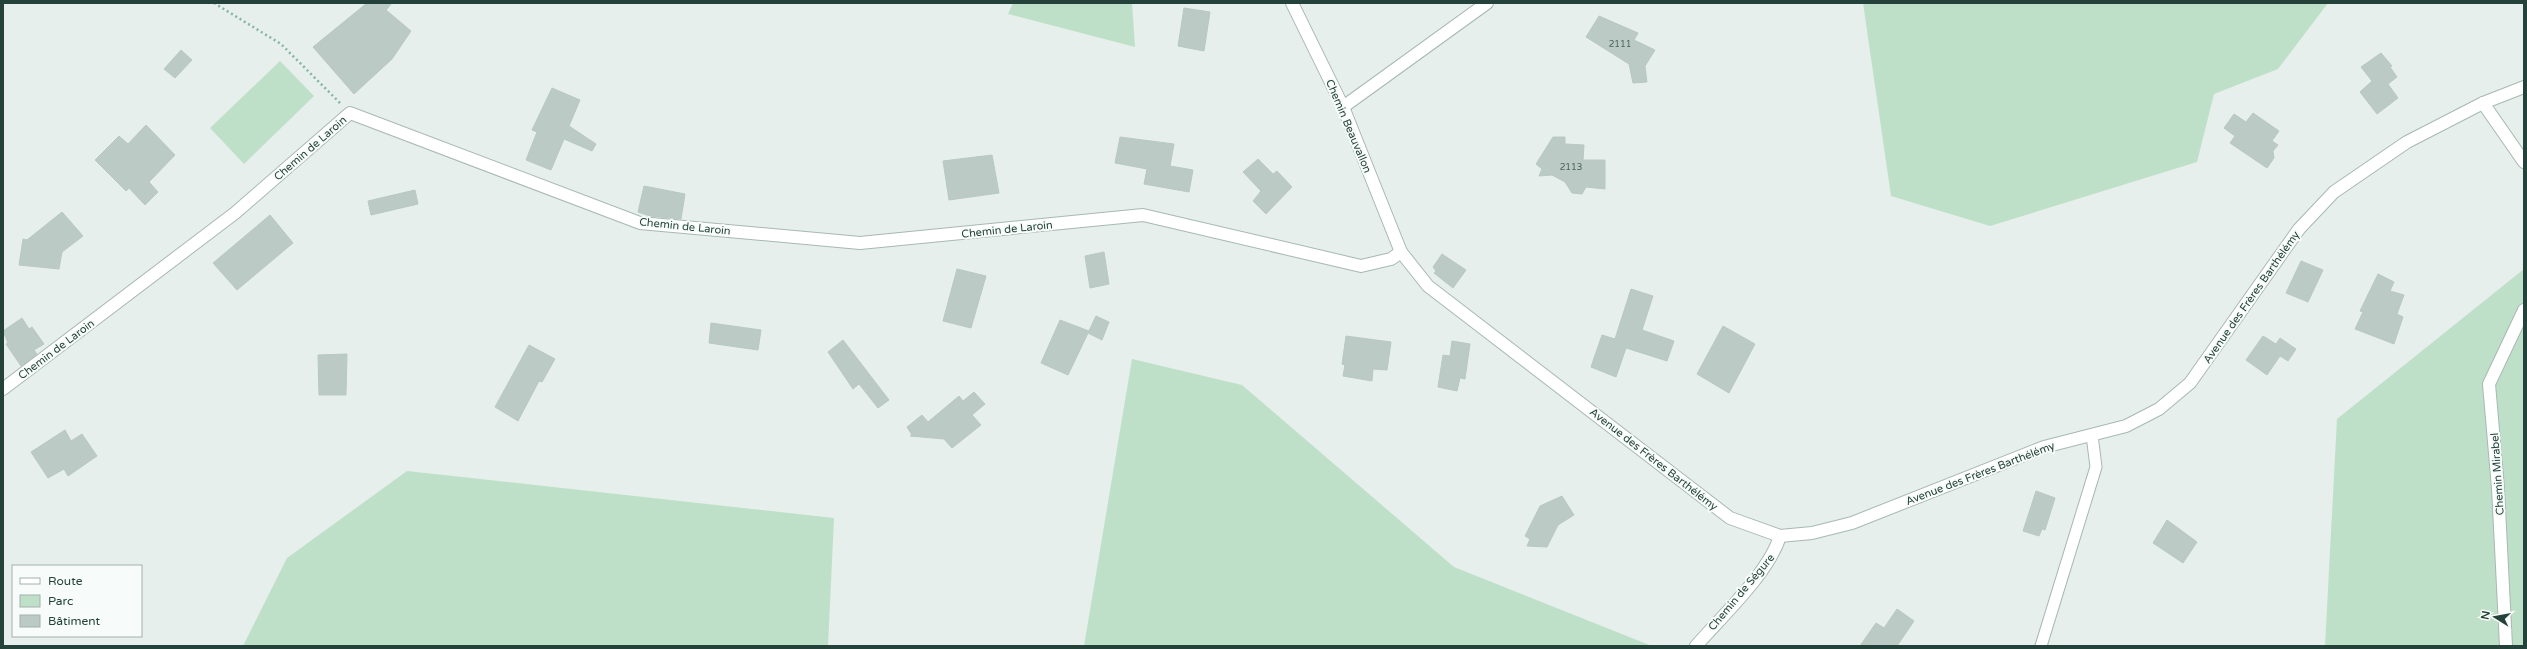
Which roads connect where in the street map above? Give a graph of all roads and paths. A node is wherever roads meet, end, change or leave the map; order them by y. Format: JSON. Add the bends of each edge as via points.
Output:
{"nodes":[{"id":1,"x":214,"y":3,"type":"edge"},
{"id":2,"x":1292,"y":3,"type":"edge"},
{"id":3,"x":1487,"y":3,"type":"edge"},
{"id":4,"x":2524,"y":87,"type":"edge"},
{"id":5,"x":2483,"y":103,"type":"junction"},
{"id":6,"x":1343,"y":107,"type":"junction"},
{"id":7,"x":350,"y":113,"type":"junction"},
{"id":8,"x":2524,"y":162,"type":"edge"},
{"id":9,"x":1401,"y":252,"type":"junction"},
{"id":10,"x":2524,"y":310,"type":"edge"},
{"id":11,"x":3,"y":390,"type":"edge"},
{"id":12,"x":2092,"y":434,"type":"junction"},
{"id":13,"x":1780,"y":536,"type":"junction"},
{"id":14,"x":1696,"y":646,"type":"edge"},
{"id":15,"x":2041,"y":646,"type":"edge"},
{"id":16,"x":2506,"y":646,"type":"edge"}],
"edges":[{"from":1,"to":7,"type":"path","via":[[281,44]]},
{"from":2,"to":6,"type":"street","name":"Chemin Beauvallon"},
{"from":3,"to":6,"type":"street"},
{"from":4,"to":5,"type":"street","name":"Avenue des Frères Barthélémy"},
{"from":5,"to":8,"type":"street"},
{"from":5,"to":12,"type":"street","name":"Avenue des Frères Barthélémy","via":[[2407,142],[2334,192],[2299,229],[2190,383],[2159,409],[2126,426]]},
{"from":6,"to":9,"type":"street","name":"Chemin Beauvallon"},
{"from":7,"to":9,"type":"street","name":"Chemin de Laroin","via":[[640,223],[860,243],[1143,215],[1361,266],[1391,259]]},
{"from":7,"to":11,"type":"street","name":"Chemin de Laroin","via":[[235,213]]},
{"from":9,"to":13,"type":"street","name":"Avenue des Frères Barthélémy","via":[[1428,286],[1730,518]]},
{"from":10,"to":16,"type":"street","name":"Chemin Mirabel","via":[[2489,384],[2498,488]]},
{"from":12,"to":13,"type":"street","name":"Avenue des Frères Barthélémy","via":[[2044,447],[1852,523],[1812,533]]},
{"from":12,"to":15,"type":"lane","via":[[2096,467]]},
{"from":13,"to":14,"type":"street","name":"Chemin de Ségure","via":[[1775,550],[1757,576]]}]}
